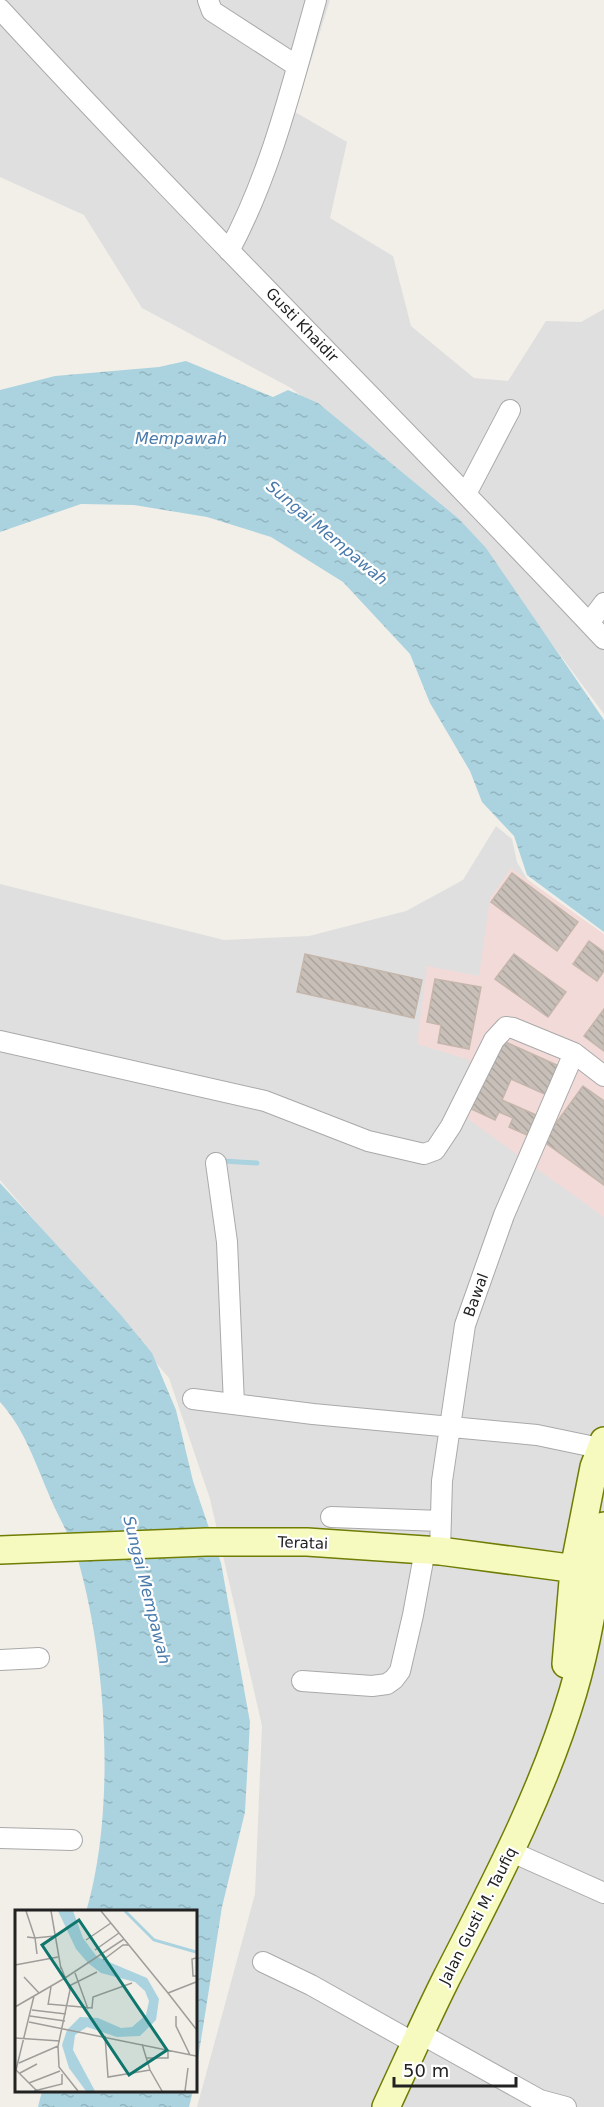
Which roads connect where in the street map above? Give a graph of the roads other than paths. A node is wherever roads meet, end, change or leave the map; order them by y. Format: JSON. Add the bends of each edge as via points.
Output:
{"nodes":[{"id":1,"x":208,"y":0,"type":"edge"},
{"id":2,"x":316,"y":0,"type":"edge"},
{"id":3,"x":0,"y":9,"type":"edge"},
{"id":4,"x":297,"y":66,"type":"junction"},
{"id":5,"x":229,"y":251,"type":"junction"},
{"id":6,"x":510,"y":410,"type":"dead end"},
{"id":7,"x":466,"y":494,"type":"junction"},
{"id":8,"x":604,"y":603,"type":"edge"},
{"id":9,"x":589,"y":623,"type":"junction"},
{"id":10,"x":604,"y":639,"type":"edge"},
{"id":11,"x":0,"y":1041,"type":"edge"},
{"id":12,"x":574,"y":1053,"type":"junction"},
{"id":13,"x":604,"y":1076,"type":"edge"},
{"id":14,"x":216,"y":1163,"type":"dead end"},
{"id":15,"x":193,"y":1399,"type":"dead end"},
{"id":16,"x":234,"y":1404,"type":"junction"},
{"id":17,"x":449,"y":1426,"type":"junction"},
{"id":18,"x":603,"y":1446,"type":"edge"},
{"id":19,"x":332,"y":1517,"type":"dead end"},
{"id":20,"x":441,"y":1521,"type":"junction"},
{"id":21,"x":604,"y":1526,"type":"edge"},
{"id":22,"x":0,"y":1550,"type":"edge"},
{"id":23,"x":433,"y":1551,"type":"junction"},
{"id":24,"x":592,"y":1571,"type":"edge"},
{"id":25,"x":39,"y":1658,"type":"dead end"},
{"id":26,"x":0,"y":1660,"type":"edge"},
{"id":27,"x":302,"y":1682,"type":"dead end"},
{"id":28,"x":0,"y":1838,"type":"edge"},
{"id":29,"x":72,"y":1840,"type":"dead end"},
{"id":30,"x":512,"y":1852,"type":"junction"},
{"id":31,"x":604,"y":1893,"type":"edge"},
{"id":32,"x":263,"y":1962,"type":"dead end"},
{"id":33,"x":418,"y":2039,"type":"junction"},
{"id":34,"x":386,"y":2107,"type":"edge"},
{"id":35,"x":566,"y":2107,"type":"edge"}],
"edges":[{"from":1,"to":4,"type":"street","via":[[212,11]]},
{"from":2,"to":4,"type":"street"},
{"from":3,"to":5,"type":"street","name":"Gusti Khaidir"},
{"from":4,"to":5,"type":"street","via":[[255,196]]},
{"from":5,"to":7,"type":"street","name":"Gusti Khaidir"},
{"from":6,"to":7,"type":"street"},
{"from":7,"to":9,"type":"street","name":"Gusti Khaidir"},
{"from":8,"to":9,"type":"street"},
{"from":9,"to":10,"type":"street","name":"Gusti Khaidir"},
{"from":11,"to":12,"type":"street","via":[[265,1101],[368,1141],[424,1154],[435,1150],[451,1126],[494,1040],[506,1027]]},
{"from":12,"to":13,"type":"street"},
{"from":12,"to":17,"type":"street","name":"Bawal","via":[[504,1215],[465,1325]]},
{"from":14,"to":16,"type":"street","via":[[227,1242]]},
{"from":15,"to":16,"type":"street"},
{"from":16,"to":17,"type":"street"},
{"from":17,"to":18,"type":"street"},
{"from":17,"to":20,"type":"street","name":"Bawal"},
{"from":18,"to":24,"type":"main road","name":"Jalan Gusti M. Taufiq"},
{"from":19,"to":20,"type":"street"},
{"from":20,"to":23,"type":"street","name":"Bawal"},
{"from":21,"to":24,"type":"main road","name":"Jalan Gusti M. Taufiq"},
{"from":22,"to":23,"type":"main road","name":"Teratai","via":[[307,1542]]},
{"from":23,"to":24,"type":"main road","name":"Teratai"},
{"from":23,"to":27,"type":"street","name":"Bawal","via":[[400,1671],[394,1679],[372,1686]]},
{"from":24,"to":30,"type":"main road","name":"Jalan Gusti M. Taufiq","via":[[562,1722],[540,1788]]},
{"from":25,"to":26,"type":"street"},
{"from":28,"to":29,"type":"street"},
{"from":30,"to":31,"type":"street"},
{"from":30,"to":33,"type":"main road","name":"Jalan Gusti M. Taufiq"},
{"from":32,"to":33,"type":"street"},
{"from":33,"to":34,"type":"main road","name":"Jalan Gusti M. Taufiq"},
{"from":33,"to":35,"type":"street","via":[[540,2100]]}]}
